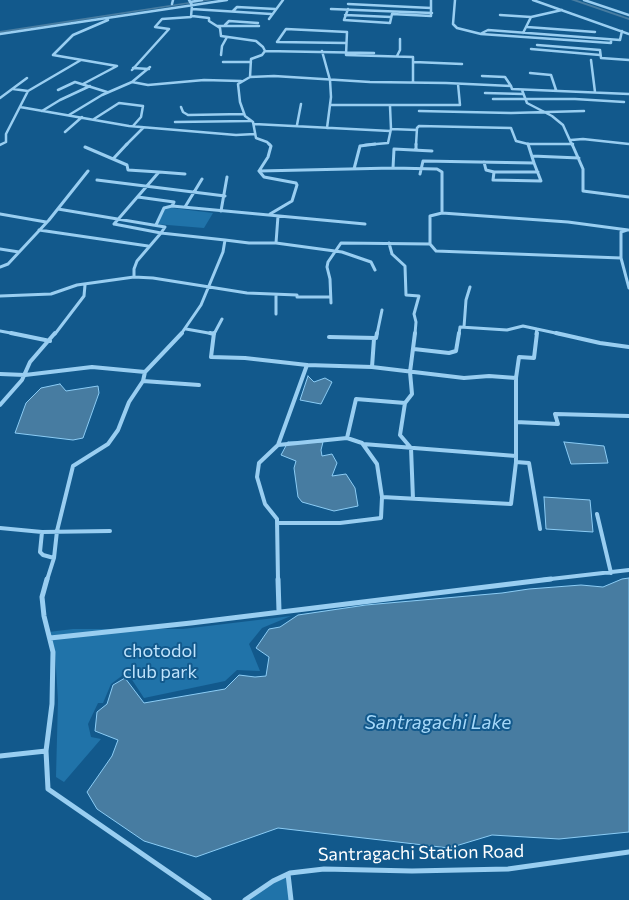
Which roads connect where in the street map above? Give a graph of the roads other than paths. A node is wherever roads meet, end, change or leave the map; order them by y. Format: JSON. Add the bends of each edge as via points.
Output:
{"nodes":[{"id":1,"x":173,"y":0,"type":"edge"},
{"id":2,"x":202,"y":0,"type":"edge"},
{"id":3,"x":226,"y":0,"type":"edge"},
{"id":4,"x":283,"y":0,"type":"edge"},
{"id":5,"x":431,"y":0,"type":"edge"},
{"id":6,"x":455,"y":0,"type":"edge"},
{"id":7,"x":533,"y":0,"type":"edge"},
{"id":8,"x":584,"y":0,"type":"edge"},
{"id":9,"x":172,"y":4,"type":"dead end"},
{"id":10,"x":191,"y":4,"type":"edge"},
{"id":11,"x":348,"y":4,"type":"dead end"},
{"id":12,"x":431,"y":8,"type":"junction"},
{"id":13,"x":163,"y":9,"type":"junction"},
{"id":14,"x":275,"y":9,"type":"junction"},
{"id":15,"x":331,"y":9,"type":"dead end"},
{"id":16,"x":348,"y":9,"type":"junction"},
{"id":17,"x":233,"y":10,"type":"junction"},
{"id":18,"x":364,"y":10,"type":"junction"},
{"id":19,"x":562,"y":10,"type":"junction"},
{"id":20,"x":383,"y":11,"type":"junction"},
{"id":21,"x":432,"y":13,"type":"junction"},
{"id":22,"x":271,"y":14,"type":"junction"},
{"id":23,"x":345,"y":15,"type":"junction"},
{"id":24,"x":500,"y":15,"type":"dead end"},
{"id":25,"x":629,"y":15,"type":"edge"},
{"id":26,"x":192,"y":16,"type":"junction"},
{"id":27,"x":362,"y":16,"type":"junction"},
{"id":28,"x":113,"y":17,"type":"junction"},
{"id":29,"x":381,"y":17,"type":"junction"},
{"id":30,"x":391,"y":17,"type":"junction"},
{"id":31,"x":531,"y":17,"type":"junction"},
{"id":32,"x":163,"y":19,"type":"junction"},
{"id":33,"x":269,"y":19,"type":"dead end"},
{"id":34,"x":361,"y":21,"type":"junction"},
{"id":35,"x":381,"y":22,"type":"junction"},
{"id":36,"x":226,"y":25,"type":"junction"},
{"id":37,"x":217,"y":26,"type":"junction"},
{"id":38,"x":527,"y":27,"type":"junction"},
{"id":39,"x":622,"y":31,"type":"junction"},
{"id":40,"x":595,"y":32,"type":"dead end"},
{"id":41,"x":523,"y":33,"type":"junction"},
{"id":42,"x":0,"y":34,"type":"edge"},
{"id":43,"x":481,"y":34,"type":"junction"},
{"id":44,"x":629,"y":34,"type":"edge"},
{"id":45,"x":227,"y":37,"type":"junction"},
{"id":46,"x":400,"y":39,"type":"dead end"},
{"id":47,"x":611,"y":40,"type":"junction"},
{"id":48,"x":346,"y":43,"type":"junction"},
{"id":49,"x":537,"y":45,"type":"dead end"},
{"id":50,"x":531,"y":49,"type":"dead end"},
{"id":51,"x":265,"y":51,"type":"junction"},
{"id":52,"x":322,"y":51,"type":"junction"},
{"id":53,"x":346,"y":52,"type":"junction"},
{"id":54,"x":374,"y":52,"type":"dead end"},
{"id":55,"x":221,"y":55,"type":"dead end"},
{"id":56,"x":600,"y":55,"type":"junction"},
{"id":57,"x":397,"y":56,"type":"junction"},
{"id":58,"x":81,"y":60,"type":"junction"},
{"id":59,"x":591,"y":60,"type":"dead end"},
{"id":60,"x":629,"y":60,"type":"edge"},
{"id":61,"x":223,"y":62,"type":"dead end"},
{"id":62,"x":251,"y":62,"type":"junction"},
{"id":63,"x":414,"y":62,"type":"junction"},
{"id":64,"x":462,"y":64,"type":"dead end"},
{"id":65,"x":530,"y":73,"type":"dead end"},
{"id":66,"x":250,"y":76,"type":"junction"},
{"id":67,"x":482,"y":76,"type":"dead end"},
{"id":68,"x":27,"y":78,"type":"dead end"},
{"id":69,"x":330,"y":80,"type":"junction"},
{"id":70,"x":241,"y":81,"type":"junction"},
{"id":71,"x":132,"y":82,"type":"junction"},
{"id":72,"x":413,"y":82,"type":"junction"},
{"id":73,"x":83,"y":84,"type":"junction"},
{"id":74,"x":458,"y":84,"type":"junction"},
{"id":75,"x":90,"y":86,"type":"junction"},
{"id":76,"x":511,"y":86,"type":"junction"},
{"id":77,"x":12,"y":88,"type":"junction"},
{"id":78,"x":58,"y":90,"type":"dead end"},
{"id":79,"x":522,"y":90,"type":"junction"},
{"id":80,"x":556,"y":90,"type":"junction"},
{"id":81,"x":28,"y":91,"type":"junction"},
{"id":82,"x":108,"y":92,"type":"junction"},
{"id":83,"x":595,"y":92,"type":"junction"},
{"id":84,"x":486,"y":93,"type":"dead end"},
{"id":85,"x":523,"y":94,"type":"junction"},
{"id":86,"x":629,"y":94,"type":"edge"},
{"id":87,"x":0,"y":98,"type":"edge"},
{"id":88,"x":493,"y":99,"type":"dead end"},
{"id":89,"x":525,"y":99,"type":"junction"},
{"id":90,"x":624,"y":102,"type":"dead end"},
{"id":91,"x":301,"y":104,"type":"dead end"},
{"id":92,"x":330,"y":105,"type":"junction"},
{"id":93,"x":390,"y":106,"type":"junction"},
{"id":94,"x":20,"y":107,"type":"junction"},
{"id":95,"x":181,"y":107,"type":"dead end"},
{"id":96,"x":42,"y":111,"type":"junction"},
{"id":97,"x":419,"y":111,"type":"dead end"},
{"id":98,"x":584,"y":111,"type":"dead end"},
{"id":99,"x":544,"y":112,"type":"junction"},
{"id":100,"x":244,"y":114,"type":"junction"},
{"id":101,"x":69,"y":115,"type":"junction"},
{"id":102,"x":82,"y":117,"type":"junction"},
{"id":103,"x":94,"y":119,"type":"junction"},
{"id":104,"x":250,"y":121,"type":"junction"},
{"id":105,"x":175,"y":122,"type":"dead end"},
{"id":106,"x":254,"y":124,"type":"junction"},
{"id":107,"x":297,"y":125,"type":"junction"},
{"id":108,"x":133,"y":126,"type":"junction"},
{"id":109,"x":143,"y":128,"type":"junction"},
{"id":110,"x":327,"y":128,"type":"junction"},
{"id":111,"x":390,"y":130,"type":"junction"},
{"id":112,"x":417,"y":130,"type":"junction"},
{"id":113,"x":65,"y":132,"type":"dead end"},
{"id":114,"x":255,"y":134,"type":"junction"},
{"id":115,"x":571,"y":140,"type":"junction"},
{"id":116,"x":528,"y":144,"type":"junction"},
{"id":117,"x":573,"y":144,"type":"junction"},
{"id":118,"x":629,"y":144,"type":"edge"},
{"id":119,"x":0,"y":145,"type":"edge"},
{"id":120,"x":85,"y":147,"type":"dead end"},
{"id":121,"x":416,"y":150,"type":"junction"},
{"id":122,"x":432,"y":151,"type":"dead end"},
{"id":123,"x":532,"y":156,"type":"junction"},
{"id":124,"x":579,"y":158,"type":"junction"},
{"id":125,"x":113,"y":160,"type":"junction"},
{"id":126,"x":484,"y":162,"type":"junction"},
{"id":127,"x":534,"y":163,"type":"junction"},
{"id":128,"x":393,"y":168,"type":"junction"},
{"id":129,"x":354,"y":169,"type":"junction"},
{"id":130,"x":422,"y":169,"type":"junction"},
{"id":131,"x":88,"y":171,"type":"dead end"},
{"id":132,"x":259,"y":171,"type":"junction"},
{"id":133,"x":159,"y":172,"type":"junction"},
{"id":134,"x":494,"y":172,"type":"junction"},
{"id":135,"x":538,"y":172,"type":"junction"},
{"id":136,"x":185,"y":174,"type":"dead end"},
{"id":137,"x":420,"y":174,"type":"dead end"},
{"id":138,"x":227,"y":177,"type":"dead end"},
{"id":139,"x":202,"y":179,"type":"dead end"},
{"id":140,"x":97,"y":180,"type":"dead end"},
{"id":141,"x":147,"y":187,"type":"junction"},
{"id":142,"x":193,"y":193,"type":"junction"},
{"id":143,"x":225,"y":196,"type":"junction"},
{"id":144,"x":138,"y":197,"type":"junction"},
{"id":145,"x":629,"y":197,"type":"edge"},
{"id":146,"x":172,"y":206,"type":"junction"},
{"id":147,"x":185,"y":207,"type":"junction"},
{"id":148,"x":58,"y":209,"type":"junction"},
{"id":149,"x":221,"y":211,"type":"junction"},
{"id":150,"x":442,"y":213,"type":"junction"},
{"id":151,"x":0,"y":214,"type":"edge"},
{"id":152,"x":270,"y":214,"type":"junction"},
{"id":153,"x":278,"y":216,"type":"junction"},
{"id":154,"x":118,"y":219,"type":"junction"},
{"id":155,"x":46,"y":222,"type":"junction"},
{"id":156,"x":365,"y":224,"type":"dead end"},
{"id":157,"x":156,"y":225,"type":"junction"},
{"id":158,"x":39,"y":230,"type":"junction"},
{"id":159,"x":629,"y":230,"type":"edge"},
{"id":160,"x":161,"y":233,"type":"junction"},
{"id":161,"x":225,"y":240,"type":"junction"},
{"id":162,"x":389,"y":243,"type":"junction"},
{"id":163,"x":276,"y":244,"type":"junction"},
{"id":164,"x":430,"y":244,"type":"junction"},
{"id":165,"x":148,"y":246,"type":"junction"},
{"id":166,"x":0,"y":249,"type":"edge"},
{"id":167,"x":336,"y":251,"type":"junction"},
{"id":168,"x":19,"y":252,"type":"junction"},
{"id":169,"x":621,"y":258,"type":"junction"},
{"id":170,"x":0,"y":268,"type":"edge"},
{"id":171,"x":375,"y":270,"type":"dead end"},
{"id":172,"x":134,"y":278,"type":"junction"},
{"id":173,"x":85,"y":285,"type":"junction"},
{"id":174,"x":208,"y":287,"type":"junction"},
{"id":175,"x":470,"y":287,"type":"dead end"},
{"id":176,"x":629,"y":288,"type":"edge"},
{"id":177,"x":276,"y":295,"type":"junction"},
{"id":178,"x":0,"y":296,"type":"edge"},
{"id":179,"x":330,"y":298,"type":"junction"},
{"id":180,"x":330,"y":303,"type":"dead end"},
{"id":181,"x":382,"y":310,"type":"dead end"},
{"id":182,"x":276,"y":314,"type":"dead end"},
{"id":183,"x":222,"y":319,"type":"dead end"},
{"id":184,"x":464,"y":327,"type":"junction"},
{"id":185,"x":537,"y":329,"type":"junction"},
{"id":186,"x":186,"y":330,"type":"junction"},
{"id":187,"x":0,"y":331,"type":"edge"},
{"id":188,"x":214,"y":334,"type":"junction"},
{"id":189,"x":329,"y":337,"type":"dead end"},
{"id":190,"x":374,"y":339,"type":"junction"},
{"id":191,"x":50,"y":341,"type":"junction"},
{"id":192,"x":629,"y":347,"type":"edge"},
{"id":193,"x":414,"y":349,"type":"junction"},
{"id":194,"x":307,"y":365,"type":"junction"},
{"id":195,"x":372,"y":367,"type":"junction"},
{"id":196,"x":145,"y":372,"type":"junction"},
{"id":197,"x":410,"y":372,"type":"junction"},
{"id":198,"x":0,"y":374,"type":"edge"},
{"id":199,"x":25,"y":375,"type":"junction"},
{"id":200,"x":516,"y":378,"type":"junction"},
{"id":201,"x":143,"y":381,"type":"junction"},
{"id":202,"x":199,"y":385,"type":"dead end"},
{"id":203,"x":405,"y":404,"type":"junction"},
{"id":204,"x":0,"y":405,"type":"edge"},
{"id":205,"x":629,"y":416,"type":"edge"},
{"id":206,"x":516,"y":422,"type":"junction"},
{"id":207,"x":347,"y":438,"type":"junction"},
{"id":208,"x":363,"y":444,"type":"junction"},
{"id":209,"x":278,"y":445,"type":"junction"},
{"id":210,"x":411,"y":448,"type":"junction"},
{"id":211,"x":516,"y":456,"type":"junction"},
{"id":212,"x":516,"y":462,"type":"junction"},
{"id":213,"x":382,"y":497,"type":"junction"},
{"id":214,"x":413,"y":499,"type":"junction"},
{"id":215,"x":597,"y":514,"type":"dead end"},
{"id":216,"x":277,"y":523,"type":"junction"},
{"id":217,"x":0,"y":528,"type":"edge"},
{"id":218,"x":540,"y":529,"type":"dead end"},
{"id":219,"x":57,"y":531,"type":"junction"},
{"id":220,"x":110,"y":531,"type":"dead end"},
{"id":221,"x":42,"y":532,"type":"junction"},
{"id":222,"x":54,"y":558,"type":"junction"},
{"id":223,"x":629,"y":570,"type":"edge"},
{"id":224,"x":611,"y":573,"type":"junction"},
{"id":225,"x":279,"y":611,"type":"junction"},
{"id":226,"x":50,"y":638,"type":"junction"},
{"id":227,"x":46,"y":751,"type":"junction"},
{"id":228,"x":0,"y":756,"type":"edge"},
{"id":229,"x":629,"y":852,"type":"edge"},
{"id":230,"x":288,"y":874,"type":"junction"},
{"id":231,"x":209,"y":900,"type":"edge"},
{"id":232,"x":245,"y":900,"type":"edge"},
{"id":233,"x":291,"y":900,"type":"edge"}],
"edges":[{"from":1,"to":9,"type":"street"},
{"from":2,"to":10,"type":"street"},
{"from":3,"to":10,"type":"street"},
{"from":4,"to":14,"type":"street"},
{"from":5,"to":12,"type":"street"},
{"from":6,"to":43,"type":"street","via":[[454,24],[457,28]]},
{"from":7,"to":19,"type":"street"},
{"from":8,"to":25,"type":"street"},
{"from":10,"to":13,"type":"street"},
{"from":10,"to":17,"type":"street"},
{"from":10,"to":26,"type":"street"},
{"from":11,"to":12,"type":"street"},
{"from":12,"to":21,"type":"street"},
{"from":13,"to":28,"type":"street"},
{"from":13,"to":32,"type":"street"},
{"from":14,"to":17,"type":"street"},
{"from":14,"to":22,"type":"street"},
{"from":15,"to":16,"type":"street"},
{"from":16,"to":18,"type":"street"},
{"from":16,"to":23,"type":"street"},
{"from":17,"to":22,"type":"street"},
{"from":18,"to":20,"type":"street"},
{"from":18,"to":27,"type":"street"},
{"from":19,"to":31,"type":"street"},
{"from":19,"to":39,"type":"street"},
{"from":20,"to":21,"type":"street"},
{"from":20,"to":29,"type":"street"},
{"from":21,"to":30,"type":"street","via":[[431,16],[392,14]]},
{"from":22,"to":33,"type":"street"},
{"from":23,"to":27,"type":"street"},
{"from":23,"to":34,"type":"street","via":[[344,20]]},
{"from":24,"to":31,"type":"street"},
{"from":26,"to":32,"type":"street"},
{"from":26,"to":37,"type":"street","via":[[209,18]]},
{"from":27,"to":29,"type":"street"},
{"from":27,"to":34,"type":"street"},
{"from":28,"to":42,"type":"street"},
{"from":28,"to":58,"type":"street","via":[[72,35],[53,55]]},
{"from":29,"to":30,"type":"street"},
{"from":29,"to":35,"type":"street"},
{"from":30,"to":35,"type":"street","via":[[390,22]]},
{"from":31,"to":38,"type":"street"},
{"from":32,"to":71,"type":"street","via":[[155,27],[169,29],[133,69],[149,68]]},
{"from":34,"to":35,"type":"street"},
{"from":36,"to":36,"type":"street","via":[[258,25],[230,21]]},
{"from":36,"to":37,"type":"street"},
{"from":37,"to":45,"type":"street","via":[[220,28],[221,36]]},
{"from":38,"to":40,"type":"street"},
{"from":38,"to":41,"type":"street"},
{"from":39,"to":44,"type":"street"},
{"from":39,"to":47,"type":"street","via":[[620,40]]},
{"from":41,"to":43,"type":"street","via":[[488,30]]},
{"from":41,"to":47,"type":"street"},
{"from":43,"to":47,"type":"street","via":[[611,43]]},
{"from":45,"to":51,"type":"street","via":[[256,41]]},
{"from":45,"to":55,"type":"street"},
{"from":46,"to":57,"type":"street"},
{"from":48,"to":48,"type":"street","via":[[313,43],[277,42],[286,29],[347,32]]},
{"from":48,"to":53,"type":"street"},
{"from":49,"to":56,"type":"street","via":[[600,50]]},
{"from":50,"to":56,"type":"street"},
{"from":51,"to":52,"type":"street"},
{"from":51,"to":62,"type":"street","via":[[262,55],[252,58]]},
{"from":52,"to":53,"type":"street"},
{"from":52,"to":69,"type":"street"},
{"from":53,"to":54,"type":"street"},
{"from":53,"to":57,"type":"street","via":[[346,56]]},
{"from":56,"to":60,"type":"street","via":[[601,58]]},
{"from":57,"to":63,"type":"street","via":[[413,57]]},
{"from":58,"to":73,"type":"street","via":[[117,66]]},
{"from":58,"to":81,"type":"street"},
{"from":59,"to":83,"type":"street"},
{"from":61,"to":62,"type":"street"},
{"from":62,"to":66,"type":"street"},
{"from":63,"to":64,"type":"street"},
{"from":63,"to":72,"type":"street"},
{"from":65,"to":80,"type":"street","via":[[551,75]]},
{"from":66,"to":69,"type":"street"},
{"from":66,"to":70,"type":"street"},
{"from":67,"to":76,"type":"street","via":[[505,77]]},
{"from":68,"to":77,"type":"street"},
{"from":69,"to":72,"type":"street"},
{"from":69,"to":92,"type":"street"},
{"from":70,"to":71,"type":"street","via":[[204,80],[148,85]]},
{"from":70,"to":100,"type":"street","via":[[238,84],[238,91]]},
{"from":71,"to":82,"type":"street"},
{"from":72,"to":74,"type":"street"},
{"from":73,"to":75,"type":"street"},
{"from":73,"to":78,"type":"street","via":[[75,82]]},
{"from":74,"to":76,"type":"street"},
{"from":74,"to":93,"type":"street","via":[[460,105]]},
{"from":75,"to":82,"type":"street"},
{"from":75,"to":96,"type":"street"},
{"from":76,"to":79,"type":"street","via":[[512,89]]},
{"from":77,"to":81,"type":"street"},
{"from":77,"to":87,"type":"street"},
{"from":79,"to":80,"type":"street"},
{"from":79,"to":85,"type":"street"},
{"from":80,"to":83,"type":"street"},
{"from":81,"to":94,"type":"street"},
{"from":82,"to":101,"type":"street"},
{"from":83,"to":86,"type":"street"},
{"from":84,"to":85,"type":"street"},
{"from":85,"to":89,"type":"street"},
{"from":88,"to":89,"type":"street"},
{"from":89,"to":90,"type":"street"},
{"from":89,"to":99,"type":"street","via":[[527,104]]},
{"from":91,"to":107,"type":"street"},
{"from":92,"to":93,"type":"street"},
{"from":92,"to":110,"type":"street"},
{"from":93,"to":111,"type":"street"},
{"from":94,"to":96,"type":"street"},
{"from":94,"to":119,"type":"street","via":[[6,134],[6,142]]},
{"from":95,"to":100,"type":"street","via":[[188,115]]},
{"from":96,"to":101,"type":"street"},
{"from":97,"to":99,"type":"street"},
{"from":98,"to":99,"type":"street"},
{"from":99,"to":115,"type":"street","via":[[563,124]]},
{"from":100,"to":104,"type":"street"},
{"from":101,"to":102,"type":"street"},
{"from":102,"to":103,"type":"street"},
{"from":102,"to":113,"type":"street"},
{"from":103,"to":108,"type":"street"},
{"from":103,"to":108,"type":"street","via":[[119,103],[143,106],[140,117]]},
{"from":104,"to":105,"type":"street"},
{"from":104,"to":106,"type":"street"},
{"from":106,"to":107,"type":"street"},
{"from":106,"to":114,"type":"street"},
{"from":107,"to":110,"type":"street"},
{"from":108,"to":109,"type":"street"},
{"from":109,"to":114,"type":"street","via":[[236,135]]},
{"from":109,"to":125,"type":"street"},
{"from":110,"to":111,"type":"street"},
{"from":111,"to":112,"type":"street"},
{"from":111,"to":129,"type":"street","via":[[386,144],[359,147]]},
{"from":112,"to":116,"type":"street","via":[[419,126],[511,128],[516,141]]},
{"from":112,"to":121,"type":"street"},
{"from":114,"to":132,"type":"street","via":[[257,139],[271,146]]},
{"from":115,"to":117,"type":"street"},
{"from":115,"to":118,"type":"street"},
{"from":116,"to":117,"type":"street"},
{"from":116,"to":123,"type":"street"},
{"from":117,"to":124,"type":"street"},
{"from":120,"to":125,"type":"street"},
{"from":121,"to":122,"type":"street"},
{"from":121,"to":128,"type":"street","via":[[394,149]]},
{"from":123,"to":124,"type":"street"},
{"from":123,"to":127,"type":"street"},
{"from":124,"to":145,"type":"street","via":[[583,169],[584,191]]},
{"from":125,"to":133,"type":"street","via":[[127,164],[128,170]]},
{"from":126,"to":127,"type":"street"},
{"from":126,"to":130,"type":"street","via":[[423,161]]},
{"from":126,"to":134,"type":"street","via":[[486,170]]},
{"from":127,"to":135,"type":"street"},
{"from":128,"to":129,"type":"street"},
{"from":128,"to":130,"type":"street"},
{"from":129,"to":132,"type":"street"},
{"from":130,"to":137,"type":"street"},
{"from":130,"to":150,"type":"street","via":[[437,169],[442,172]]},
{"from":131,"to":148,"type":"street"},
{"from":132,"to":152,"type":"street","via":[[264,177],[297,185],[292,201]]},
{"from":133,"to":136,"type":"street"},
{"from":133,"to":141,"type":"street"},
{"from":134,"to":135,"type":"street"},
{"from":134,"to":135,"type":"street","via":[[492,180],[541,181]]},
{"from":138,"to":143,"type":"street"},
{"from":139,"to":142,"type":"street"},
{"from":140,"to":141,"type":"street"},
{"from":141,"to":142,"type":"street"},
{"from":141,"to":144,"type":"street"},
{"from":142,"to":143,"type":"street"},
{"from":142,"to":147,"type":"street"},
{"from":143,"to":149,"type":"street"},
{"from":144,"to":146,"type":"street","via":[[174,202]]},
{"from":144,"to":154,"type":"street"},
{"from":146,"to":147,"type":"street"},
{"from":146,"to":157,"type":"street","via":[[164,208]]},
{"from":147,"to":149,"type":"street"},
{"from":148,"to":154,"type":"street"},
{"from":148,"to":155,"type":"street"},
{"from":149,"to":152,"type":"street"},
{"from":150,"to":159,"type":"street","via":[[568,222]]},
{"from":150,"to":164,"type":"street","via":[[430,216]]},
{"from":151,"to":155,"type":"street"},
{"from":152,"to":153,"type":"street"},
{"from":153,"to":156,"type":"street"},
{"from":153,"to":163,"type":"street"},
{"from":154,"to":157,"type":"street"},
{"from":154,"to":160,"type":"street","via":[[114,224]]},
{"from":155,"to":158,"type":"street"},
{"from":157,"to":160,"type":"street","via":[[165,227]]},
{"from":158,"to":165,"type":"street"},
{"from":158,"to":168,"type":"street"},
{"from":159,"to":169,"type":"street","via":[[621,232]]},
{"from":160,"to":161,"type":"street"},
{"from":160,"to":165,"type":"street"},
{"from":161,"to":163,"type":"street"},
{"from":161,"to":174,"type":"street","via":[[223,252]]},
{"from":162,"to":164,"type":"street"},
{"from":162,"to":167,"type":"street","via":[[345,242]]},
{"from":162,"to":193,"type":"street","via":[[392,254],[405,266],[406,295],[419,296],[414,314]]},
{"from":163,"to":167,"type":"street"},
{"from":164,"to":169,"type":"street","via":[[436,251],[458,253]]},
{"from":165,"to":172,"type":"street","via":[[137,261]]},
{"from":166,"to":168,"type":"street"},
{"from":167,"to":171,"type":"street","via":[[371,262]]},
{"from":167,"to":179,"type":"street","via":[[326,267],[330,278]]},
{"from":168,"to":170,"type":"street","via":[[8,264]]},
{"from":169,"to":176,"type":"street"},
{"from":172,"to":173,"type":"street"},
{"from":172,"to":174,"type":"street","via":[[153,278]]},
{"from":173,"to":178,"type":"street","via":[[52,294]]},
{"from":173,"to":191,"type":"street","via":[[84,296]]},
{"from":174,"to":177,"type":"street"},
{"from":174,"to":186,"type":"street"},
{"from":175,"to":184,"type":"street","via":[[466,300]]},
{"from":177,"to":179,"type":"street"},
{"from":177,"to":182,"type":"street"},
{"from":179,"to":180,"type":"street"},
{"from":181,"to":190,"type":"street","via":[[377,336]]},
{"from":183,"to":188,"type":"street"},
{"from":184,"to":185,"type":"street","via":[[507,330],[523,326]]},
{"from":184,"to":193,"type":"street","via":[[460,327],[454,352]]},
{"from":185,"to":192,"type":"street"},
{"from":185,"to":200,"type":"street","via":[[534,358],[519,357]]},
{"from":186,"to":188,"type":"street"},
{"from":186,"to":196,"type":"street"},
{"from":187,"to":191,"type":"street"},
{"from":188,"to":194,"type":"street","via":[[211,357]]},
{"from":189,"to":190,"type":"street"},
{"from":190,"to":195,"type":"street"},
{"from":191,"to":199,"type":"street","via":[[30,362]]},
{"from":193,"to":197,"type":"street"},
{"from":194,"to":195,"type":"street"},
{"from":194,"to":209,"type":"street"},
{"from":195,"to":197,"type":"street"},
{"from":196,"to":199,"type":"street","via":[[92,367]]},
{"from":196,"to":201,"type":"street"},
{"from":197,"to":200,"type":"street","via":[[464,378]]},
{"from":197,"to":203,"type":"street","via":[[412,394]]},
{"from":198,"to":199,"type":"street"},
{"from":199,"to":204,"type":"street"},
{"from":200,"to":206,"type":"street"},
{"from":201,"to":202,"type":"street"},
{"from":201,"to":219,"type":"street","via":[[129,402],[118,430],[108,444],[73,466]]},
{"from":203,"to":207,"type":"street","via":[[356,399]]},
{"from":203,"to":210,"type":"street","via":[[400,435]]},
{"from":205,"to":206,"type":"street","via":[[554,414],[558,424]]},
{"from":206,"to":211,"type":"street"},
{"from":207,"to":208,"type":"street"},
{"from":207,"to":209,"type":"street"},
{"from":208,"to":210,"type":"street"},
{"from":208,"to":213,"type":"street","via":[[377,464]]},
{"from":209,"to":216,"type":"street","via":[[259,463],[257,477],[265,504],[277,519]]},
{"from":210,"to":211,"type":"street"},
{"from":210,"to":214,"type":"street"},
{"from":211,"to":212,"type":"street"},
{"from":212,"to":214,"type":"street","via":[[511,504]]},
{"from":212,"to":218,"type":"street","via":[[529,463]]},
{"from":213,"to":214,"type":"street"},
{"from":213,"to":216,"type":"street","via":[[381,518],[340,523]]},
{"from":215,"to":224,"type":"street"},
{"from":216,"to":225,"type":"street"},
{"from":217,"to":221,"type":"street"},
{"from":219,"to":220,"type":"street"},
{"from":219,"to":221,"type":"street"},
{"from":219,"to":222,"type":"street"},
{"from":221,"to":222,"type":"street","via":[[40,552]]},
{"from":222,"to":226,"type":"street","via":[[42,597]]},
{"from":223,"to":224,"type":"street"},
{"from":224,"to":225,"type":"street"},
{"from":225,"to":226,"type":"street"},
{"from":226,"to":227,"type":"street","via":[[53,652],[52,704]]},
{"from":227,"to":228,"type":"street"},
{"from":227,"to":231,"type":"street","via":[[48,789]]},
{"from":229,"to":230,"type":"street","name":"Santragachi Station Road","via":[[508,869],[412,871],[324,868]]},
{"from":230,"to":232,"type":"street","name":"Santragachi Station Road"},
{"from":230,"to":233,"type":"street"}]}
